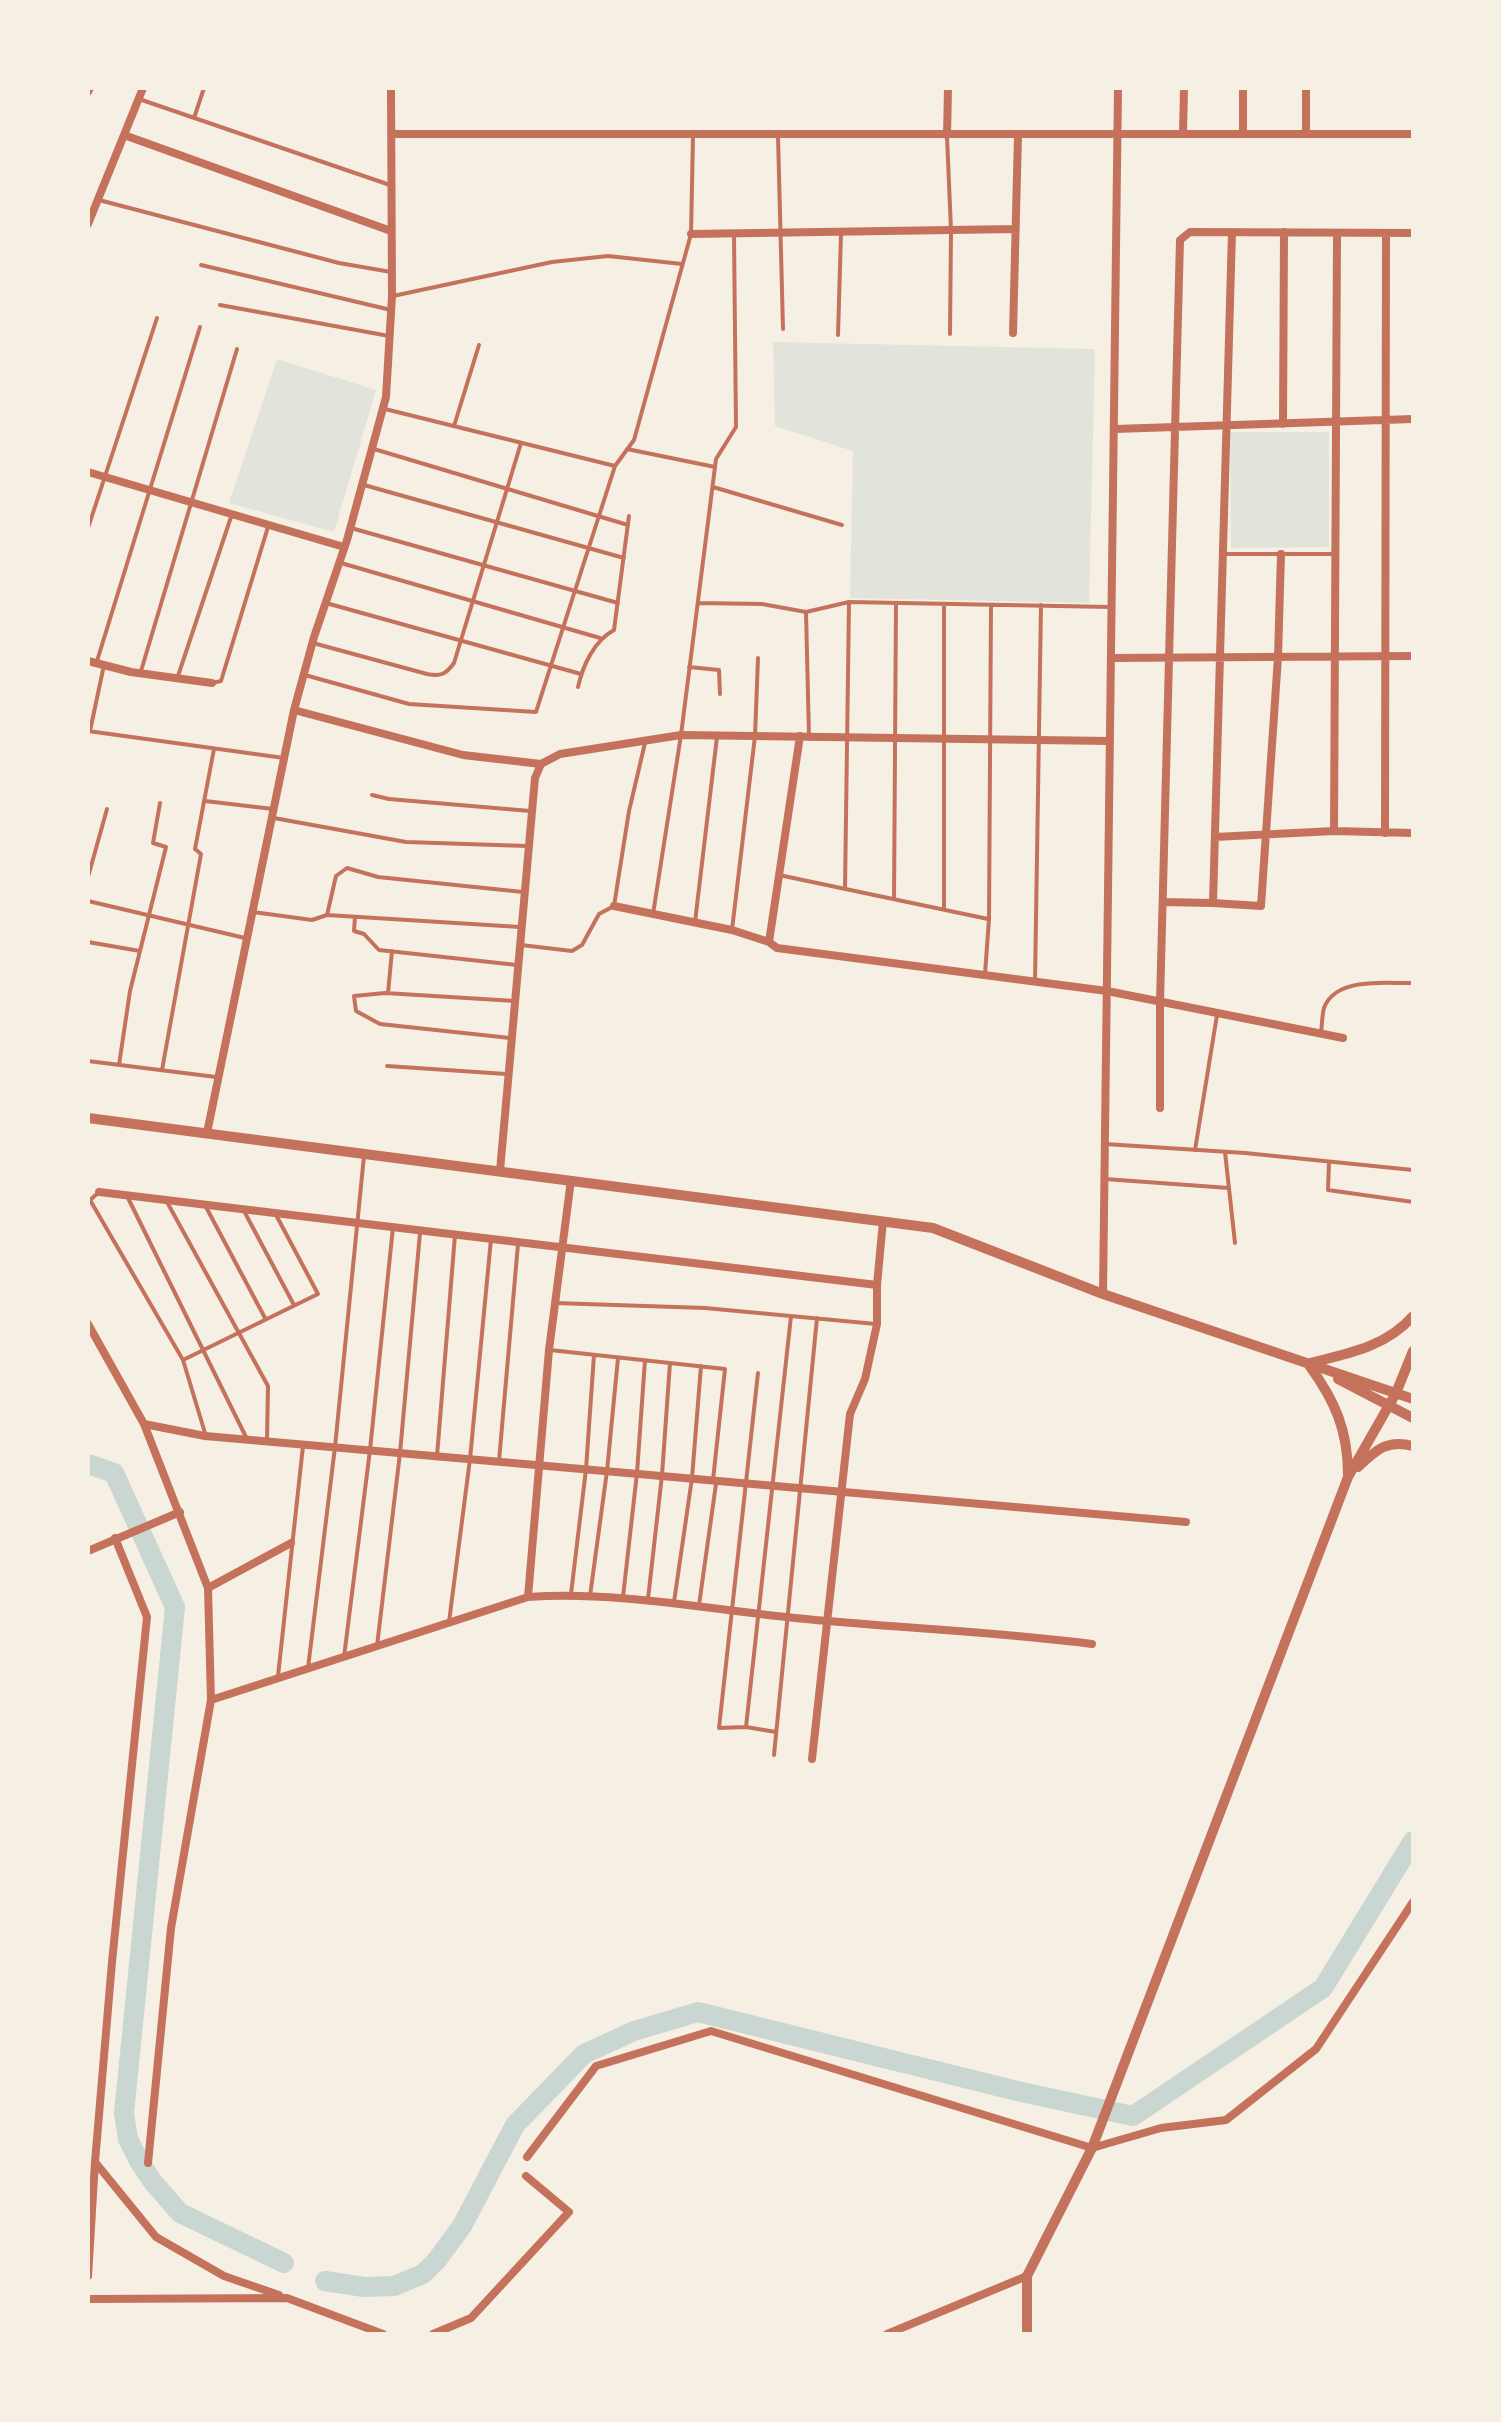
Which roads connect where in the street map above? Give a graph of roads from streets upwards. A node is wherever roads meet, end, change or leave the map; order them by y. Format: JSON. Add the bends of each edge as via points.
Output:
{"nodes":[{"id":1,"x":143,"y":88,"type":"edge"},
{"id":2,"x":391,"y":88,"type":"edge"},
{"id":3,"x":948,"y":88,"type":"edge"},
{"id":4,"x":1118,"y":88,"type":"edge"},
{"id":5,"x":1184,"y":88,"type":"edge"},
{"id":6,"x":1243,"y":88,"type":"edge"},
{"id":7,"x":1306,"y":88,"type":"edge"},
{"id":8,"x":391,"y":134,"type":"junction"},
{"id":9,"x":1119,"y":134,"type":"junction"},
{"id":10,"x":1183,"y":134,"type":"junction"},
{"id":11,"x":1243,"y":134,"type":"junction"},
{"id":12,"x":1306,"y":134,"type":"junction"},
{"id":13,"x":1413,"y":134,"type":"edge"},
{"id":14,"x":124,"y":135,"type":"junction"},
{"id":15,"x":947,"y":135,"type":"junction"},
{"id":16,"x":1018,"y":135,"type":"junction"},
{"id":17,"x":88,"y":224,"type":"edge"},
{"id":18,"x":1015,"y":229,"type":"junction"},
{"id":19,"x":391,"y":231,"type":"junction"},
{"id":20,"x":1232,"y":232,"type":"junction"},
{"id":21,"x":1284,"y":232,"type":"junction"},
{"id":22,"x":1337,"y":233,"type":"junction"},
{"id":23,"x":1386,"y":233,"type":"junction"},
{"id":24,"x":1413,"y":233,"type":"edge"},
{"id":25,"x":691,"y":234,"type":"road end"},
{"id":26,"x":1013,"y":333,"type":"dead end"},
{"id":27,"x":1413,"y":419,"type":"edge"},
{"id":28,"x":1386,"y":420,"type":"junction"},
{"id":29,"x":1336,"y":422,"type":"junction"},
{"id":30,"x":1283,"y":424,"type":"junction"},
{"id":31,"x":1226,"y":425,"type":"junction"},
{"id":32,"x":1175,"y":427,"type":"junction"},
{"id":33,"x":1115,"y":429,"type":"junction"},
{"id":34,"x":88,"y":472,"type":"edge"},
{"id":35,"x":344,"y":547,"type":"junction"},
{"id":36,"x":1281,"y":554,"type":"road end"},
{"id":37,"x":1335,"y":656,"type":"junction"},
{"id":38,"x":1385,"y":656,"type":"junction"},
{"id":39,"x":1413,"y":656,"type":"edge"},
{"id":40,"x":1220,"y":657,"type":"junction"},
{"id":41,"x":1278,"y":657,"type":"junction"},
{"id":42,"x":1112,"y":658,"type":"junction"},
{"id":43,"x":1170,"y":658,"type":"junction"},
{"id":44,"x":96,"y":663,"type":"edge"},
{"id":45,"x":212,"y":683,"type":"road end"},
{"id":46,"x":294,"y":710,"type":"junction"},
{"id":47,"x":805,"y":736,"type":"junction"},
{"id":48,"x":1110,"y":741,"type":"junction"},
{"id":49,"x":541,"y":764,"type":"junction"},
{"id":50,"x":1334,"y":831,"type":"junction"},
{"id":51,"x":1385,"y":833,"type":"junction"},
{"id":52,"x":1413,"y":833,"type":"edge"},
{"id":53,"x":1264,"y":834,"type":"junction"},
{"id":54,"x":1215,"y":837,"type":"junction"},
{"id":55,"x":1163,"y":902,"type":"junction"},
{"id":56,"x":1213,"y":903,"type":"junction"},
{"id":57,"x":614,"y":906,"type":"road end"},
{"id":58,"x":769,"y":942,"type":"junction"},
{"id":59,"x":1107,"y":991,"type":"junction"},
{"id":60,"x":1160,"y":1002,"type":"junction"},
{"id":61,"x":1343,"y":1038,"type":"dead end"},
{"id":62,"x":1160,"y":1108,"type":"dead end"},
{"id":63,"x":88,"y":1118,"type":"edge"},
{"id":64,"x":207,"y":1133,"type":"junction"},
{"id":65,"x":500,"y":1171,"type":"junction"},
{"id":66,"x":571,"y":1180,"type":"junction"},
{"id":67,"x":99,"y":1192,"type":"road end"},
{"id":68,"x":883,"y":1221,"type":"junction"},
{"id":69,"x":562,"y":1247,"type":"junction"},
{"id":70,"x":877,"y":1285,"type":"junction"},
{"id":71,"x":1103,"y":1294,"type":"junction"},
{"id":72,"x":1413,"y":1316,"type":"edge"},
{"id":73,"x":88,"y":1324,"type":"edge"},
{"id":74,"x":1413,"y":1351,"type":"edge"},
{"id":75,"x":1308,"y":1363,"type":"junction"},
{"id":76,"x":1396,"y":1393,"type":"junction"},
{"id":77,"x":1413,"y":1399,"type":"edge"},
{"id":78,"x":1389,"y":1405,"type":"junction"},
{"id":79,"x":1413,"y":1418,"type":"edge"},
{"id":80,"x":144,"y":1424,"type":"junction"},
{"id":81,"x":1413,"y":1446,"type":"edge"},
{"id":82,"x":538,"y":1465,"type":"junction"},
{"id":83,"x":1348,"y":1477,"type":"junction"},
{"id":84,"x":841,"y":1491,"type":"junction"},
{"id":85,"x":180,"y":1512,"type":"junction"},
{"id":86,"x":1186,"y":1522,"type":"dead end"},
{"id":87,"x":115,"y":1538,"type":"junction"},
{"id":88,"x":291,"y":1543,"type":"road end"},
{"id":89,"x":88,"y":1551,"type":"edge"},
{"id":90,"x":208,"y":1588,"type":"junction"},
{"id":91,"x":528,"y":1597,"type":"junction"},
{"id":92,"x":825,"y":1621,"type":"junction"},
{"id":93,"x":1092,"y":1644,"type":"dead end"},
{"id":94,"x":211,"y":1700,"type":"junction"},
{"id":95,"x":812,"y":1759,"type":"dead end"},
{"id":96,"x":1413,"y":1902,"type":"edge"},
{"id":97,"x":1092,"y":2148,"type":"junction"},
{"id":98,"x":527,"y":2157,"type":"dead end"},
{"id":99,"x":95,"y":2162,"type":"junction"},
{"id":100,"x":148,"y":2163,"type":"dead end"},
{"id":101,"x":526,"y":2176,"type":"dead end"},
{"id":102,"x":88,"y":2276,"type":"edge"},
{"id":103,"x":1027,"y":2276,"type":"junction"},
{"id":104,"x":287,"y":2298,"type":"junction"},
{"id":105,"x":88,"y":2299,"type":"edge"},
{"id":106,"x":383,"y":2334,"type":"edge"},
{"id":107,"x":433,"y":2334,"type":"edge"},
{"id":108,"x":887,"y":2334,"type":"edge"},
{"id":109,"x":1027,"y":2334,"type":"edge"}],
"edges":[{"from":1,"to":14,"type":"street"},
{"from":2,"to":8,"type":"street"},
{"from":3,"to":15,"type":"street"},
{"from":4,"to":9,"type":"street"},
{"from":5,"to":10,"type":"street"},
{"from":6,"to":11,"type":"street"},
{"from":7,"to":12,"type":"street"},
{"from":8,"to":15,"type":"street"},
{"from":8,"to":19,"type":"street"},
{"from":9,"to":10,"type":"street"},
{"from":9,"to":16,"type":"street"},
{"from":9,"to":33,"type":"street"},
{"from":10,"to":11,"type":"street"},
{"from":11,"to":12,"type":"street"},
{"from":12,"to":13,"type":"street"},
{"from":14,"to":17,"type":"street"},
{"from":14,"to":19,"type":"street"},
{"from":15,"to":16,"type":"street"},
{"from":16,"to":18,"type":"street"},
{"from":18,"to":25,"type":"street"},
{"from":18,"to":26,"type":"street"},
{"from":19,"to":35,"type":"street","via":[[383,408]]},
{"from":20,"to":21,"type":"street"},
{"from":20,"to":31,"type":"street"},
{"from":20,"to":32,"type":"street","via":[[1190,232],[1180,240]]},
{"from":21,"to":22,"type":"street"},
{"from":21,"to":30,"type":"street"},
{"from":22,"to":23,"type":"street"},
{"from":22,"to":29,"type":"street"},
{"from":23,"to":24,"type":"street"},
{"from":23,"to":28,"type":"street"},
{"from":27,"to":28,"type":"street"},
{"from":28,"to":29,"type":"street"},
{"from":28,"to":38,"type":"street"},
{"from":29,"to":30,"type":"street"},
{"from":29,"to":37,"type":"street"},
{"from":30,"to":31,"type":"street"},
{"from":31,"to":32,"type":"street"},
{"from":31,"to":40,"type":"street"},
{"from":32,"to":33,"type":"street"},
{"from":32,"to":43,"type":"street"},
{"from":33,"to":42,"type":"street"},
{"from":34,"to":35,"type":"street"},
{"from":35,"to":46,"type":"street"},
{"from":36,"to":41,"type":"street"},
{"from":37,"to":38,"type":"street"},
{"from":37,"to":41,"type":"street"},
{"from":37,"to":50,"type":"street"},
{"from":38,"to":39,"type":"street"},
{"from":38,"to":51,"type":"street"},
{"from":40,"to":41,"type":"street"},
{"from":40,"to":43,"type":"street"},
{"from":40,"to":54,"type":"street"},
{"from":41,"to":53,"type":"street"},
{"from":42,"to":43,"type":"street"},
{"from":42,"to":48,"type":"street"},
{"from":43,"to":55,"type":"street"},
{"from":44,"to":45,"type":"street"},
{"from":46,"to":49,"type":"street","via":[[463,755]]},
{"from":46,"to":64,"type":"street"},
{"from":47,"to":48,"type":"street"},
{"from":47,"to":49,"type":"street","via":[[681,735],[560,754]]},
{"from":47,"to":58,"type":"street"},
{"from":48,"to":59,"type":"street"},
{"from":49,"to":65,"type":"street","via":[[535,778]]},
{"from":50,"to":51,"type":"street"},
{"from":50,"to":53,"type":"street"},
{"from":51,"to":52,"type":"street"},
{"from":53,"to":54,"type":"street"},
{"from":53,"to":56,"type":"street","via":[[1261,906]]},
{"from":54,"to":56,"type":"street"},
{"from":55,"to":56,"type":"street"},
{"from":55,"to":60,"type":"street"},
{"from":57,"to":58,"type":"street"},
{"from":58,"to":59,"type":"street","via":[[777,948]]},
{"from":59,"to":60,"type":"street"},
{"from":59,"to":71,"type":"street"},
{"from":60,"to":61,"type":"street"},
{"from":60,"to":62,"type":"street"},
{"from":63,"to":64,"type":"street"},
{"from":64,"to":65,"type":"street"},
{"from":65,"to":66,"type":"street"},
{"from":66,"to":68,"type":"street"},
{"from":66,"to":69,"type":"street"},
{"from":67,"to":69,"type":"street"},
{"from":68,"to":70,"type":"street"},
{"from":68,"to":71,"type":"street","via":[[933,1228]]},
{"from":69,"to":70,"type":"street"},
{"from":69,"to":82,"type":"street"},
{"from":70,"to":84,"type":"street","via":[[877,1324],[865,1379],[850,1414]]},
{"from":71,"to":75,"type":"street"},
{"from":72,"to":75,"type":"street","via":[[1368,1347]]},
{"from":73,"to":80,"type":"street"},
{"from":74,"to":76,"type":"street"},
{"from":75,"to":76,"type":"street"},
{"from":75,"to":78,"type":"street"},
{"from":75,"to":83,"type":"street","via":[[1339,1416],[1348,1447]]},
{"from":76,"to":77,"type":"street"},
{"from":76,"to":78,"type":"street"},
{"from":78,"to":79,"type":"street"},
{"from":78,"to":83,"type":"street"},
{"from":80,"to":82,"type":"street","via":[[205,1436]]},
{"from":80,"to":85,"type":"street"},
{"from":81,"to":83,"type":"street","via":[[1387,1444],[1376,1449]]},
{"from":82,"to":84,"type":"street"},
{"from":82,"to":91,"type":"street"},
{"from":83,"to":97,"type":"street"},
{"from":84,"to":86,"type":"street"},
{"from":84,"to":92,"type":"street"},
{"from":85,"to":87,"type":"street"},
{"from":85,"to":90,"type":"street"},
{"from":87,"to":89,"type":"street"},
{"from":87,"to":99,"type":"street","via":[[147,1617]]},
{"from":88,"to":90,"type":"street"},
{"from":90,"to":94,"type":"street"},
{"from":91,"to":92,"type":"street","via":[[571,1594]]},
{"from":91,"to":94,"type":"street"},
{"from":92,"to":93,"type":"street"},
{"from":92,"to":95,"type":"street"},
{"from":94,"to":100,"type":"street","via":[[171,1928]]},
{"from":96,"to":97,"type":"street","via":[[1316,2049],[1226,2120],[1161,2128]]},
{"from":97,"to":98,"type":"street","via":[[711,2031],[596,2066]]},
{"from":97,"to":103,"type":"street"},
{"from":99,"to":102,"type":"street"},
{"from":99,"to":104,"type":"street","via":[[156,2237],[224,2276]]},
{"from":101,"to":107,"type":"street","via":[[569,2212],[471,2318]]},
{"from":103,"to":108,"type":"street"},
{"from":103,"to":109,"type":"street"},
{"from":104,"to":105,"type":"street"},
{"from":104,"to":106,"type":"street"}]}
